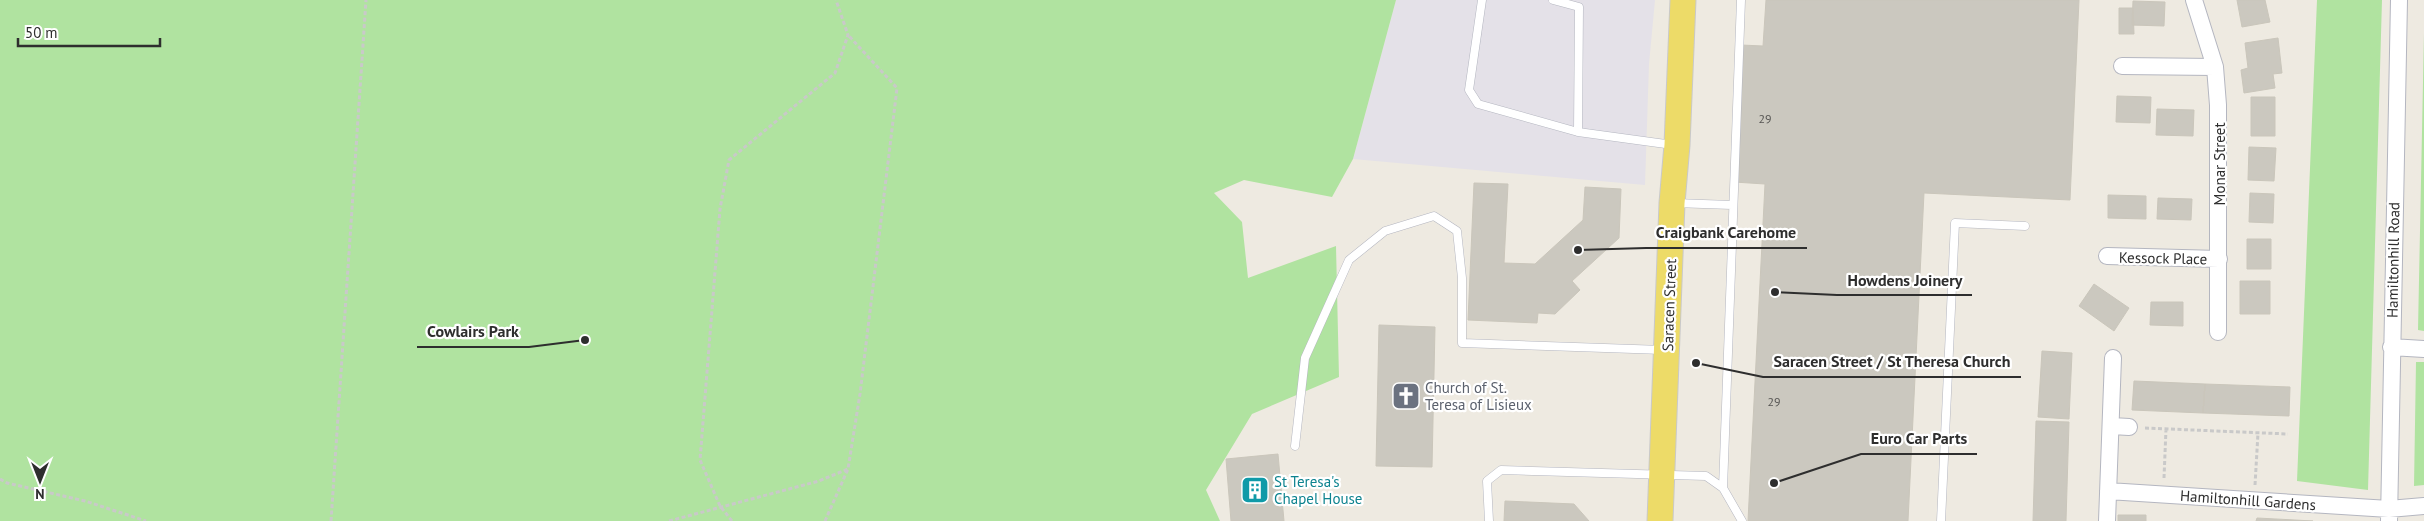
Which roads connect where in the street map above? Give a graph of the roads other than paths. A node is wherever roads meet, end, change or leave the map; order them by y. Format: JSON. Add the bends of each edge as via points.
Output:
{"nodes":[{"id":1,"x":1482,"y":0,"type":"edge"},
{"id":2,"x":1553,"y":0,"type":"edge"},
{"id":3,"x":1682,"y":0,"type":"edge"},
{"id":4,"x":1741,"y":0,"type":"edge"},
{"id":5,"x":2194,"y":0,"type":"edge"},
{"id":6,"x":2399,"y":0,"type":"edge"},
{"id":7,"x":2122,"y":66,"type":"dead end"},
{"id":8,"x":2215,"y":67,"type":"junction"},
{"id":9,"x":1578,"y":132,"type":"junction"},
{"id":10,"x":1677,"y":145,"type":"junction"},
{"id":11,"x":1672,"y":203,"type":"junction"},
{"id":12,"x":1732,"y":204,"type":"junction"},
{"id":13,"x":2026,"y":226,"type":"dead end"},
{"id":14,"x":2107,"y":256,"type":"dead end"},
{"id":15,"x":2219,"y":259,"type":"junction"},
{"id":16,"x":2218,"y":332,"type":"dead end"},
{"id":17,"x":2391,"y":347,"type":"junction"},
{"id":18,"x":2424,"y":349,"type":"edge"},
{"id":19,"x":1667,"y":350,"type":"junction"},
{"id":20,"x":2113,"y":358,"type":"dead end"},
{"id":21,"x":2112,"y":426,"type":"junction"},
{"id":22,"x":2129,"y":427,"type":"road end"},
{"id":23,"x":1295,"y":446,"type":"dead end"},
{"id":24,"x":1662,"y":475,"type":"junction"},
{"id":25,"x":1723,"y":488,"type":"junction"},
{"id":26,"x":2108,"y":491,"type":"junction"},
{"id":27,"x":2424,"y":506,"type":"edge"},
{"id":28,"x":2389,"y":515,"type":"edge"},
{"id":29,"x":1489,"y":521,"type":"edge"},
{"id":30,"x":1660,"y":521,"type":"edge"},
{"id":31,"x":1742,"y":521,"type":"edge"},
{"id":32,"x":1941,"y":521,"type":"edge"},
{"id":33,"x":2107,"y":521,"type":"edge"}],
"edges":[{"from":1,"to":9,"type":"lane","via":[[1469,90],[1478,104]]},
{"from":2,"to":9,"type":"lane","via":[[1579,7]]},
{"from":3,"to":10,"type":"main road","name":"Saracen Street"},
{"from":4,"to":12,"type":"lane"},
{"from":5,"to":8,"type":"street","name":"Monar Street"},
{"from":6,"to":17,"type":"street","name":"Hamiltonhill Road"},
{"from":7,"to":8,"type":"street"},
{"from":8,"to":15,"type":"street","name":"Monar Street"},
{"from":9,"to":10,"type":"lane"},
{"from":10,"to":11,"type":"main road","name":"Saracen Street"},
{"from":11,"to":12,"type":"lane"},
{"from":11,"to":19,"type":"main road","name":"Saracen Street"},
{"from":12,"to":25,"type":"lane"},
{"from":13,"to":32,"type":"lane","via":[[1955,223]]},
{"from":14,"to":15,"type":"street","name":"Kessock Place"},
{"from":15,"to":16,"type":"street","name":"Monar Street"},
{"from":17,"to":18,"type":"street"},
{"from":17,"to":28,"type":"street","name":"Hamiltonhill Road"},
{"from":19,"to":23,"type":"lane","via":[[1462,342],[1462,278],[1457,231],[1434,216],[1385,231],[1350,260],[1305,358]]},
{"from":19,"to":24,"type":"main road","name":"Saracen Street"},
{"from":20,"to":21,"type":"street"},
{"from":21,"to":22,"type":"street"},
{"from":21,"to":26,"type":"street"},
{"from":24,"to":25,"type":"lane","via":[[1706,476]]},
{"from":24,"to":29,"type":"lane","via":[[1501,470],[1487,480]]},
{"from":24,"to":30,"type":"main road","name":"Saracen Street"},
{"from":25,"to":31,"type":"lane"},
{"from":26,"to":28,"type":"street","name":"Hamiltonhill Gardens","via":[[2255,500]]},
{"from":26,"to":33,"type":"street"},
{"from":27,"to":28,"type":"street","name":"Hamiltonhill Gardens"}]}
